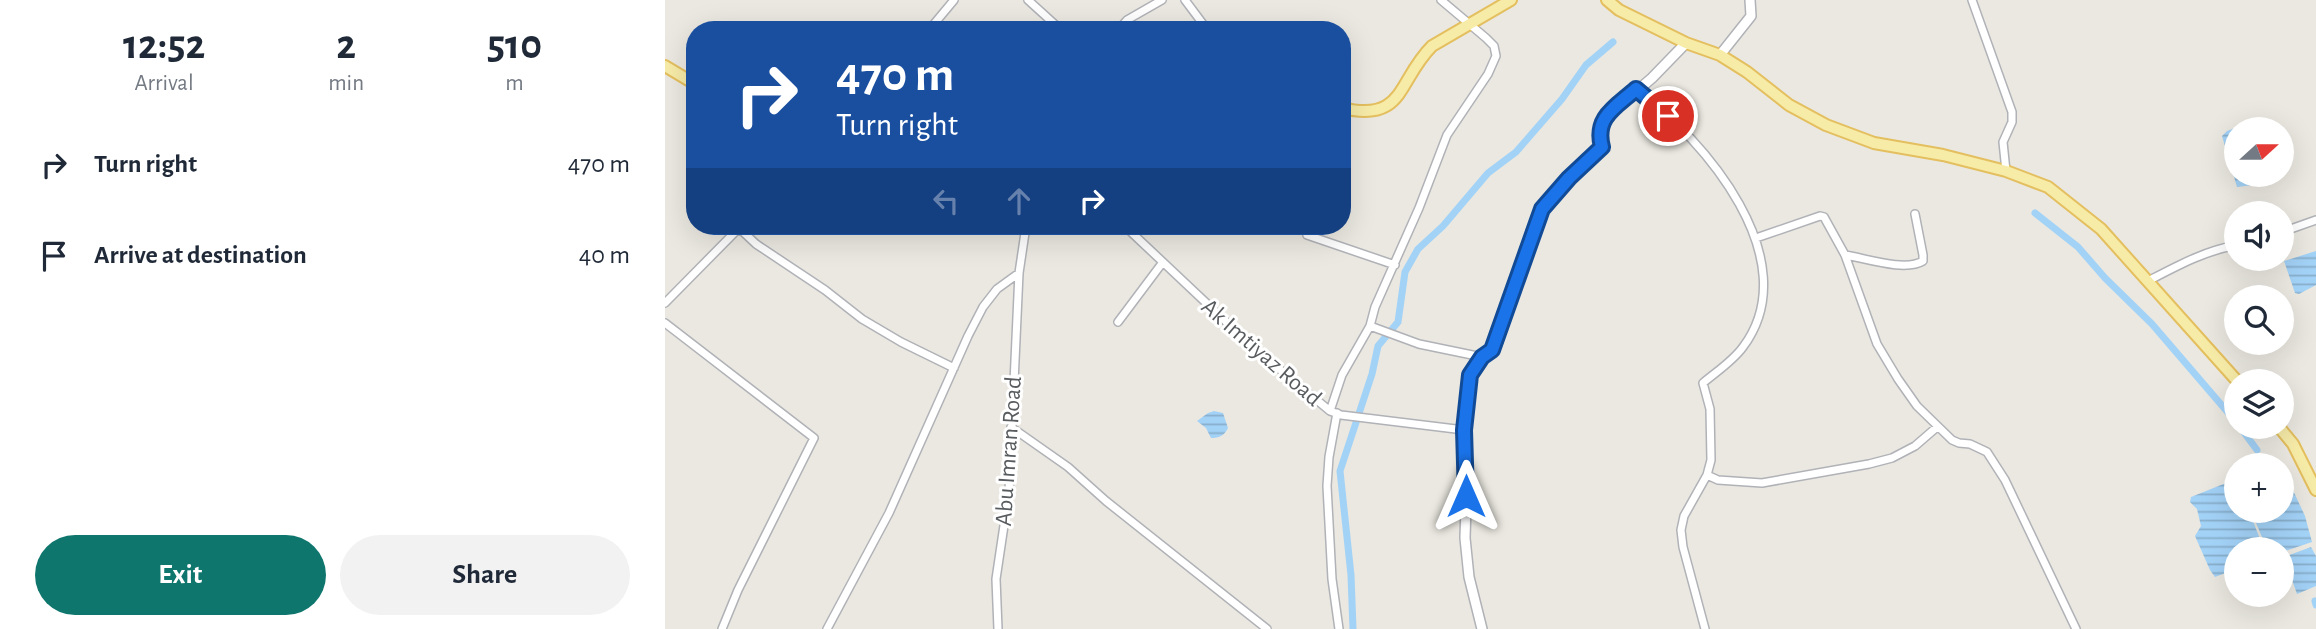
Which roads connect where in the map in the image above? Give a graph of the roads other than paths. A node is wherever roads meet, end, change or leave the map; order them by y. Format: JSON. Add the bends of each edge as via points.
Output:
{"nodes":[{"id":1,"x":954,"y":0,"type":"edge"},
{"id":2,"x":1028,"y":0,"type":"edge"},
{"id":3,"x":1163,"y":0,"type":"edge"},
{"id":4,"x":1185,"y":0,"type":"edge"},
{"id":5,"x":1441,"y":0,"type":"edge"},
{"id":6,"x":1511,"y":0,"type":"edge"},
{"id":7,"x":1607,"y":0,"type":"edge"},
{"id":8,"x":1750,"y":0,"type":"edge"},
{"id":9,"x":1972,"y":0,"type":"edge"},
{"id":10,"x":936,"y":21,"type":"edge"},
{"id":11,"x":1051,"y":21,"type":"edge"},
{"id":12,"x":1126,"y":21,"type":"edge"},
{"id":13,"x":1200,"y":21,"type":"edge"},
{"id":14,"x":1469,"y":23,"type":"junction"},
{"id":15,"x":1686,"y":43,"type":"junction"},
{"id":16,"x":1720,"y":55,"type":"junction"},
{"id":17,"x":665,"y":66,"type":"edge"},
{"id":18,"x":686,"y":79,"type":"edge"},
{"id":19,"x":1636,"y":89,"type":"junction"},
{"id":20,"x":1351,"y":110,"type":"edge"},
{"id":21,"x":2006,"y":171,"type":"junction"},
{"id":22,"x":1915,"y":214,"type":"dead end"},
{"id":23,"x":2316,"y":220,"type":"edge"},
{"id":24,"x":2294,"y":228,"type":"edge"},
{"id":25,"x":732,"y":235,"type":"edge"},
{"id":26,"x":747,"y":235,"type":"edge"},
{"id":27,"x":1025,"y":235,"type":"edge"},
{"id":28,"x":1134,"y":235,"type":"edge"},
{"id":29,"x":1307,"y":235,"type":"dead end"},
{"id":30,"x":1756,"y":238,"type":"junction"},
{"id":31,"x":2224,"y":247,"type":"edge"},
{"id":32,"x":1845,"y":255,"type":"junction"},
{"id":33,"x":1163,"y":262,"type":"junction"},
{"id":34,"x":1395,"y":265,"type":"junction"},
{"id":35,"x":1019,"y":273,"type":"junction"},
{"id":36,"x":2148,"y":281,"type":"junction"},
{"id":37,"x":665,"y":303,"type":"edge"},
{"id":38,"x":1118,"y":322,"type":"dead end"},
{"id":39,"x":665,"y":323,"type":"edge"},
{"id":40,"x":1370,"y":326,"type":"junction"},
{"id":41,"x":1482,"y":357,"type":"junction"},
{"id":42,"x":954,"y":368,"type":"junction"},
{"id":43,"x":2226,"y":369,"type":"edge"},
{"id":44,"x":1336,"y":413,"type":"junction"},
{"id":45,"x":1937,"y":426,"type":"junction"},
{"id":46,"x":1011,"y":427,"type":"junction"},
{"id":47,"x":1464,"y":430,"type":"junction"},
{"id":48,"x":2289,"y":439,"type":"edge"},
{"id":49,"x":1707,"y":475,"type":"junction"},
{"id":50,"x":2316,"y":490,"type":"edge"},
{"id":51,"x":722,"y":629,"type":"edge"},
{"id":52,"x":827,"y":629,"type":"edge"},
{"id":53,"x":998,"y":629,"type":"edge"},
{"id":54,"x":1267,"y":629,"type":"edge"},
{"id":55,"x":1339,"y":629,"type":"edge"},
{"id":56,"x":1482,"y":629,"type":"edge"},
{"id":57,"x":1705,"y":629,"type":"edge"},
{"id":58,"x":2076,"y":629,"type":"edge"}],
"edges":[{"from":1,"to":10,"type":"street"},
{"from":2,"to":11,"type":"street"},
{"from":3,"to":12,"type":"street"},
{"from":4,"to":13,"type":"street"},
{"from":5,"to":14,"type":"street"},
{"from":6,"to":14,"type":"main road"},
{"from":7,"to":15,"type":"main road"},
{"from":8,"to":16,"type":"street","via":[[1751,16]]},
{"from":9,"to":21,"type":"street","via":[[2012,112],[2003,142]]},
{"from":14,"to":20,"type":"main road","via":[[1423,55],[1387,107]]},
{"from":14,"to":34,"type":"street","via":[[1494,46],[1496,56],[1447,135]]},
{"from":15,"to":16,"type":"main road"},
{"from":15,"to":19,"type":"street"},
{"from":16,"to":21,"type":"main road","via":[[1789,105],[1859,139]]},
{"from":17,"to":18,"type":"main road"},
{"from":19,"to":30,"type":"street","via":[[1682,128],[1730,189]]},
{"from":19,"to":41,"type":"street","via":[[1602,121],[1602,147],[1542,209],[1492,350]]},
{"from":21,"to":36,"type":"main road","via":[[2048,187],[2072,204]]},
{"from":22,"to":32,"type":"street","via":[[1923,255],[1918,264]]},
{"from":23,"to":24,"type":"street"},
{"from":25,"to":37,"type":"street"},
{"from":26,"to":42,"type":"street","via":[[862,319]]},
{"from":27,"to":35,"type":"street","name":"Abu Imran Road"},
{"from":28,"to":33,"type":"street","name":"Ak Imtiyaz Road"},
{"from":29,"to":34,"type":"street"},
{"from":30,"to":32,"type":"street","via":[[1820,216],[1827,220]]},
{"from":30,"to":49,"type":"street","via":[[1764,276],[1754,329],[1743,348],[1703,383],[1711,426]]},
{"from":31,"to":36,"type":"street","via":[[2193,257]]},
{"from":32,"to":45,"type":"street","via":[[1877,344],[1917,406]]},
{"from":33,"to":38,"type":"street"},
{"from":33,"to":44,"type":"street","name":"Ak Imtiyaz Road","via":[[1254,348]]},
{"from":34,"to":40,"type":"street"},
{"from":35,"to":42,"type":"street","via":[[983,307]]},
{"from":35,"to":46,"type":"street","name":"Abu Imran Road"},
{"from":36,"to":43,"type":"main road"},
{"from":39,"to":51,"type":"street","via":[[814,438]]},
{"from":40,"to":41,"type":"street","via":[[1395,337]]},
{"from":40,"to":44,"type":"street","via":[[1342,375]]},
{"from":41,"to":47,"type":"street","via":[[1470,375]]},
{"from":42,"to":52,"type":"street","via":[[889,513]]},
{"from":44,"to":47,"type":"street","name":"Ak Imtiyaz Road"},
{"from":44,"to":55,"type":"street","via":[[1327,486]]},
{"from":45,"to":49,"type":"street","via":[[1915,446],[1869,464],[1762,483]]},
{"from":45,"to":58,"type":"street","via":[[1952,440],[1987,452],[2005,480]]},
{"from":46,"to":53,"type":"street","name":"Abu Imran Road","via":[[1009,492],[996,579]]},
{"from":46,"to":54,"type":"street","via":[[1068,467]]},
{"from":47,"to":56,"type":"street","via":[[1465,538]]},
{"from":48,"to":50,"type":"main road"},
{"from":49,"to":57,"type":"street","via":[[1681,530]]}]}
